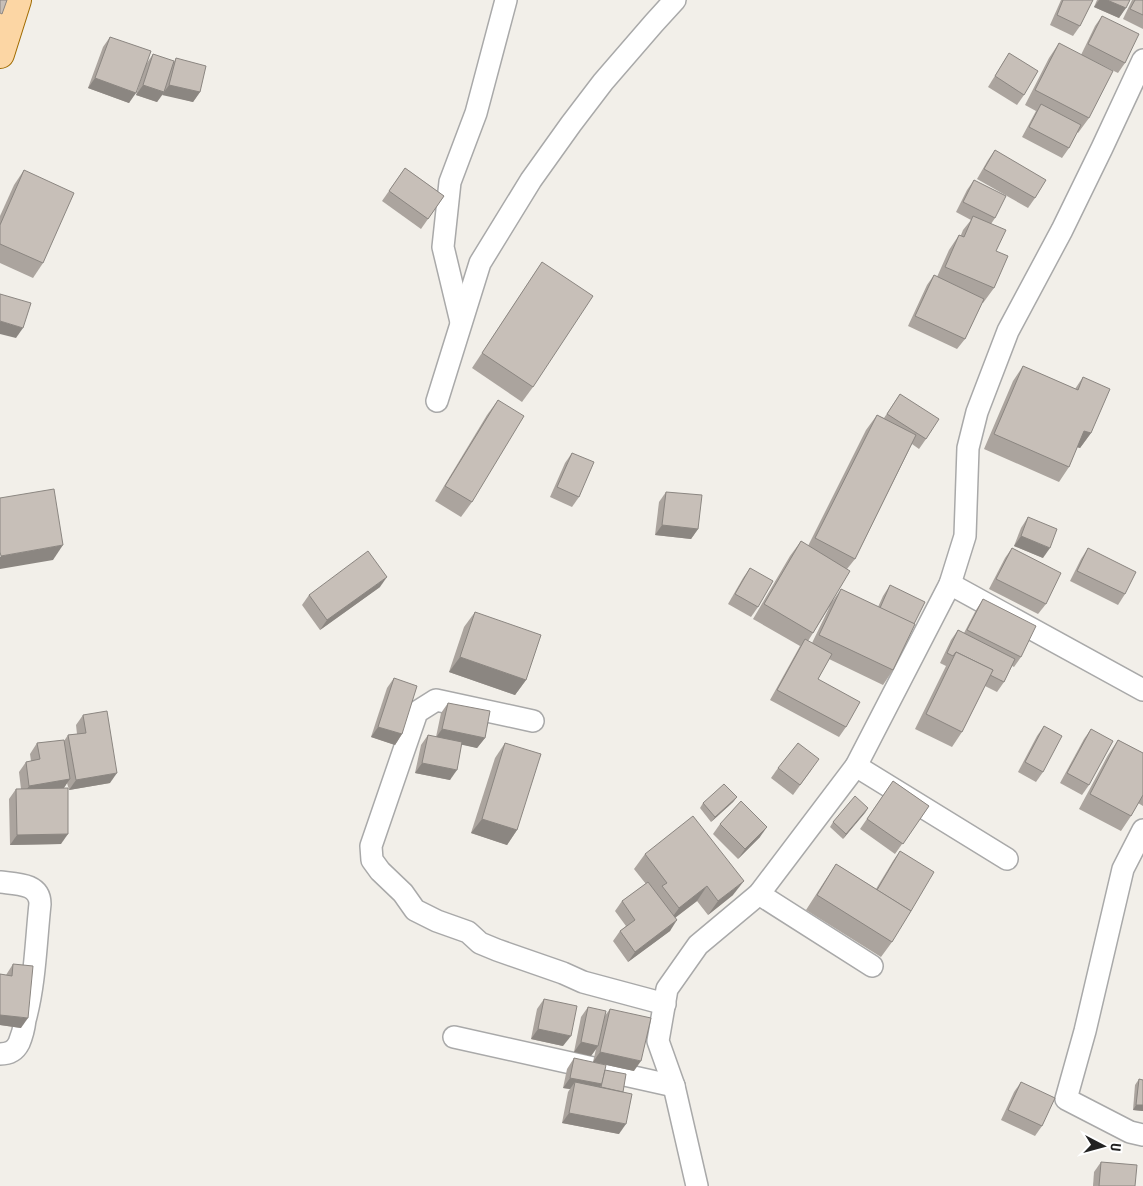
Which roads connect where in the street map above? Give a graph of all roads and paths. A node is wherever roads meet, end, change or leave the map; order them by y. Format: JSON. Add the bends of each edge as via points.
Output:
{"nodes":[{"id":1,"x":17,"y":0,"type":"edge"},
{"id":2,"x":506,"y":0,"type":"edge"},
{"id":3,"x":675,"y":0,"type":"edge"},
{"id":4,"x":0,"y":54,"type":"edge"},
{"id":5,"x":1143,"y":60,"type":"edge"},
{"id":6,"x":461,"y":322,"type":"junction"},
{"id":7,"x":437,"y":401,"type":"dead end"},
{"id":8,"x":950,"y":584,"type":"junction"},
{"id":9,"x":1143,"y":690,"type":"edge"},
{"id":10,"x":533,"y":721,"type":"dead end"},
{"id":11,"x":856,"y":766,"type":"junction"},
{"id":12,"x":1143,"y":830,"type":"edge"},
{"id":13,"x":1007,"y":859,"type":"dead end"},
{"id":14,"x":0,"y":882,"type":"edge"},
{"id":15,"x":760,"y":894,"type":"junction"},
{"id":16,"x":872,"y":966,"type":"dead end"},
{"id":17,"x":665,"y":1004,"type":"junction"},
{"id":18,"x":454,"y":1037,"type":"dead end"},
{"id":19,"x":0,"y":1054,"type":"edge"},
{"id":20,"x":674,"y":1086,"type":"junction"},
{"id":21,"x":1143,"y":1135,"type":"edge"},
{"id":22,"x":697,"y":1186,"type":"edge"}],
"edges":[{"from":1,"to":4,"type":"main road"},
{"from":2,"to":6,"type":"street","via":[[476,113],[450,182],[443,247]]},
{"from":3,"to":6,"type":"street","via":[[603,82],[531,180],[480,263]]},
{"from":5,"to":8,"type":"street","via":[[1062,230],[1008,331],[977,412],[968,448],[965,536]]},
{"from":6,"to":7,"type":"street"},
{"from":8,"to":9,"type":"street"},
{"from":8,"to":11,"type":"street"},
{"from":10,"to":17,"type":"street","via":[[436,700],[418,712],[371,846],[372,860],[414,910],[468,932],[480,943],[583,982]]},
{"from":11,"to":13,"type":"street"},
{"from":11,"to":15,"type":"street"},
{"from":12,"to":21,"type":"street","via":[[1122,869],[1066,1099],[1130,1132]]},
{"from":14,"to":19,"type":"street","via":[[30,888],[40,897],[29,1005],[22,1036],[13,1051]]},
{"from":15,"to":16,"type":"street"},
{"from":15,"to":17,"type":"street","via":[[698,945],[668,989]]},
{"from":17,"to":20,"type":"street","via":[[658,1042]]},
{"from":18,"to":20,"type":"street"},
{"from":20,"to":22,"type":"street"}]}
